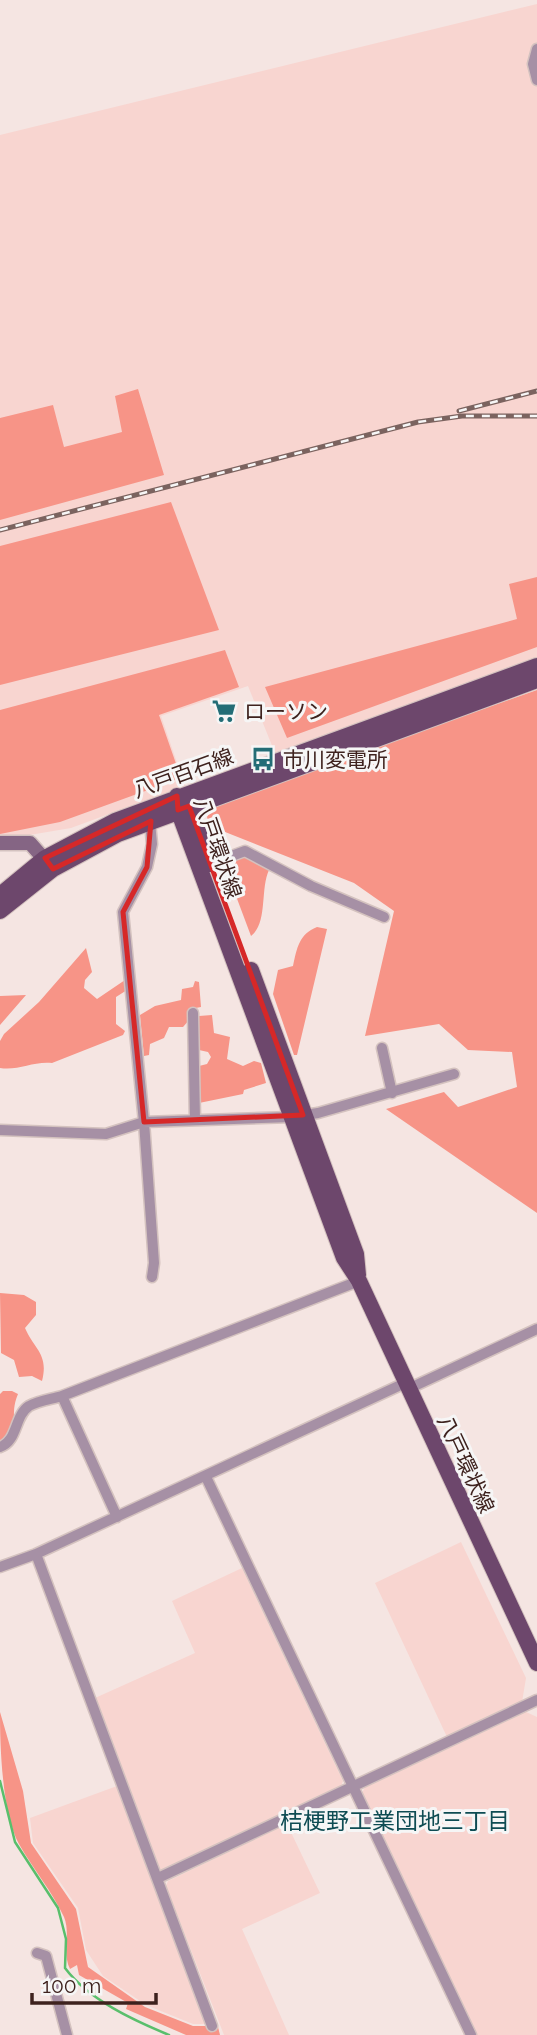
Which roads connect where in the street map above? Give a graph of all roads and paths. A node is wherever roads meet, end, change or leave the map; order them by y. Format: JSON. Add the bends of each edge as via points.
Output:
{"nodes":[{"id":1,"x":537,"y":49,"type":"edge"},
{"id":2,"x":537,"y":80,"type":"edge"},
{"id":3,"x":537,"y":666,"type":"edge"},
{"id":4,"x":537,"y":680,"type":"edge"},
{"id":5,"x":181,"y":804,"type":"junction"},
{"id":6,"x":150,"y":821,"type":"junction"},
{"id":7,"x":0,"y":843,"type":"edge"},
{"id":8,"x":49,"y":864,"type":"junction"},
{"id":9,"x":210,"y":864,"type":"junction"},
{"id":10,"x":0,"y":895,"type":"edge"},
{"id":11,"x":0,"y":911,"type":"edge"},
{"id":12,"x":384,"y":917,"type":"dead end"},
{"id":13,"x":192,"y":1013,"type":"dead end"},
{"id":14,"x":383,"y":1048,"type":"dead end"},
{"id":15,"x":454,"y":1074,"type":"dead end"},
{"id":16,"x":392,"y":1093,"type":"junction"},
{"id":17,"x":298,"y":1116,"type":"junction"},
{"id":18,"x":195,"y":1120,"type":"junction"},
{"id":19,"x":144,"y":1122,"type":"junction"},
{"id":20,"x":0,"y":1129,"type":"edge"},
{"id":21,"x":152,"y":1277,"type":"dead end"},
{"id":22,"x":359,"y":1281,"type":"junction"},
{"id":23,"x":537,"y":1329,"type":"edge"},
{"id":24,"x":406,"y":1386,"type":"junction"},
{"id":25,"x":62,"y":1396,"type":"junction"},
{"id":26,"x":0,"y":1447,"type":"edge"},
{"id":27,"x":206,"y":1477,"type":"junction"},
{"id":28,"x":117,"y":1517,"type":"junction"},
{"id":29,"x":36,"y":1554,"type":"junction"},
{"id":30,"x":0,"y":1567,"type":"edge"},
{"id":31,"x":537,"y":1663,"type":"edge"},
{"id":32,"x":537,"y":1700,"type":"edge"},
{"id":33,"x":354,"y":1787,"type":"junction"},
{"id":34,"x":158,"y":1878,"type":"junction"},
{"id":35,"x":37,"y":1953,"type":"dead end"},
{"id":36,"x":212,"y":2026,"type":"dead end"},
{"id":37,"x":67,"y":2035,"type":"edge"},
{"id":38,"x":471,"y":2035,"type":"edge"}],
"edges":[{"from":1,"to":2,"type":"street","via":[[533,64]]},
{"from":3,"to":5,"type":"main road","name":"八戸百石線"},
{"from":4,"to":5,"type":"main road","name":"八戸百石線"},
{"from":5,"to":6,"type":"main road","name":"八戸百石線"},
{"from":5,"to":8,"type":"main road","name":"八戸百石線","via":[[115,821]]},
{"from":5,"to":9,"type":"main road","name":"八戸環状線"},
{"from":5,"to":17,"type":"main road","name":"八戸環状線"},
{"from":6,"to":8,"type":"main road","name":"八戸百石線"},
{"from":6,"to":19,"type":"street","via":[[147,867],[123,912]]},
{"from":7,"to":8,"type":"street","via":[[30,844]]},
{"from":8,"to":10,"type":"main road"},
{"from":8,"to":11,"type":"main road"},
{"from":9,"to":12,"type":"street","via":[[245,851],[312,887]]},
{"from":9,"to":17,"type":"main road","name":"八戸環状線"},
{"from":13,"to":18,"type":"street"},
{"from":14,"to":16,"type":"street"},
{"from":15,"to":16,"type":"street"},
{"from":16,"to":17,"type":"street"},
{"from":17,"to":18,"type":"street"},
{"from":17,"to":22,"type":"main road","name":"八戸環状線","via":[[356,1254]]},
{"from":18,"to":19,"type":"street"},
{"from":19,"to":20,"type":"street","via":[[106,1134]]},
{"from":19,"to":21,"type":"street"},
{"from":22,"to":24,"type":"main road","name":"八戸環状線"},
{"from":22,"to":25,"type":"street"},
{"from":23,"to":24,"type":"street"},
{"from":24,"to":27,"type":"street"},
{"from":24,"to":31,"type":"main road","name":"八戸環状線"},
{"from":25,"to":26,"type":"street","via":[[29,1406],[6,1445]]},
{"from":25,"to":28,"type":"street"},
{"from":27,"to":28,"type":"street"},
{"from":27,"to":33,"type":"street"},
{"from":28,"to":29,"type":"street"},
{"from":29,"to":30,"type":"street"},
{"from":29,"to":34,"type":"street"},
{"from":32,"to":33,"type":"street"},
{"from":33,"to":34,"type":"street"},
{"from":33,"to":38,"type":"street"},
{"from":34,"to":36,"type":"street"},
{"from":35,"to":37,"type":"street","via":[[46,1956]]}]}
